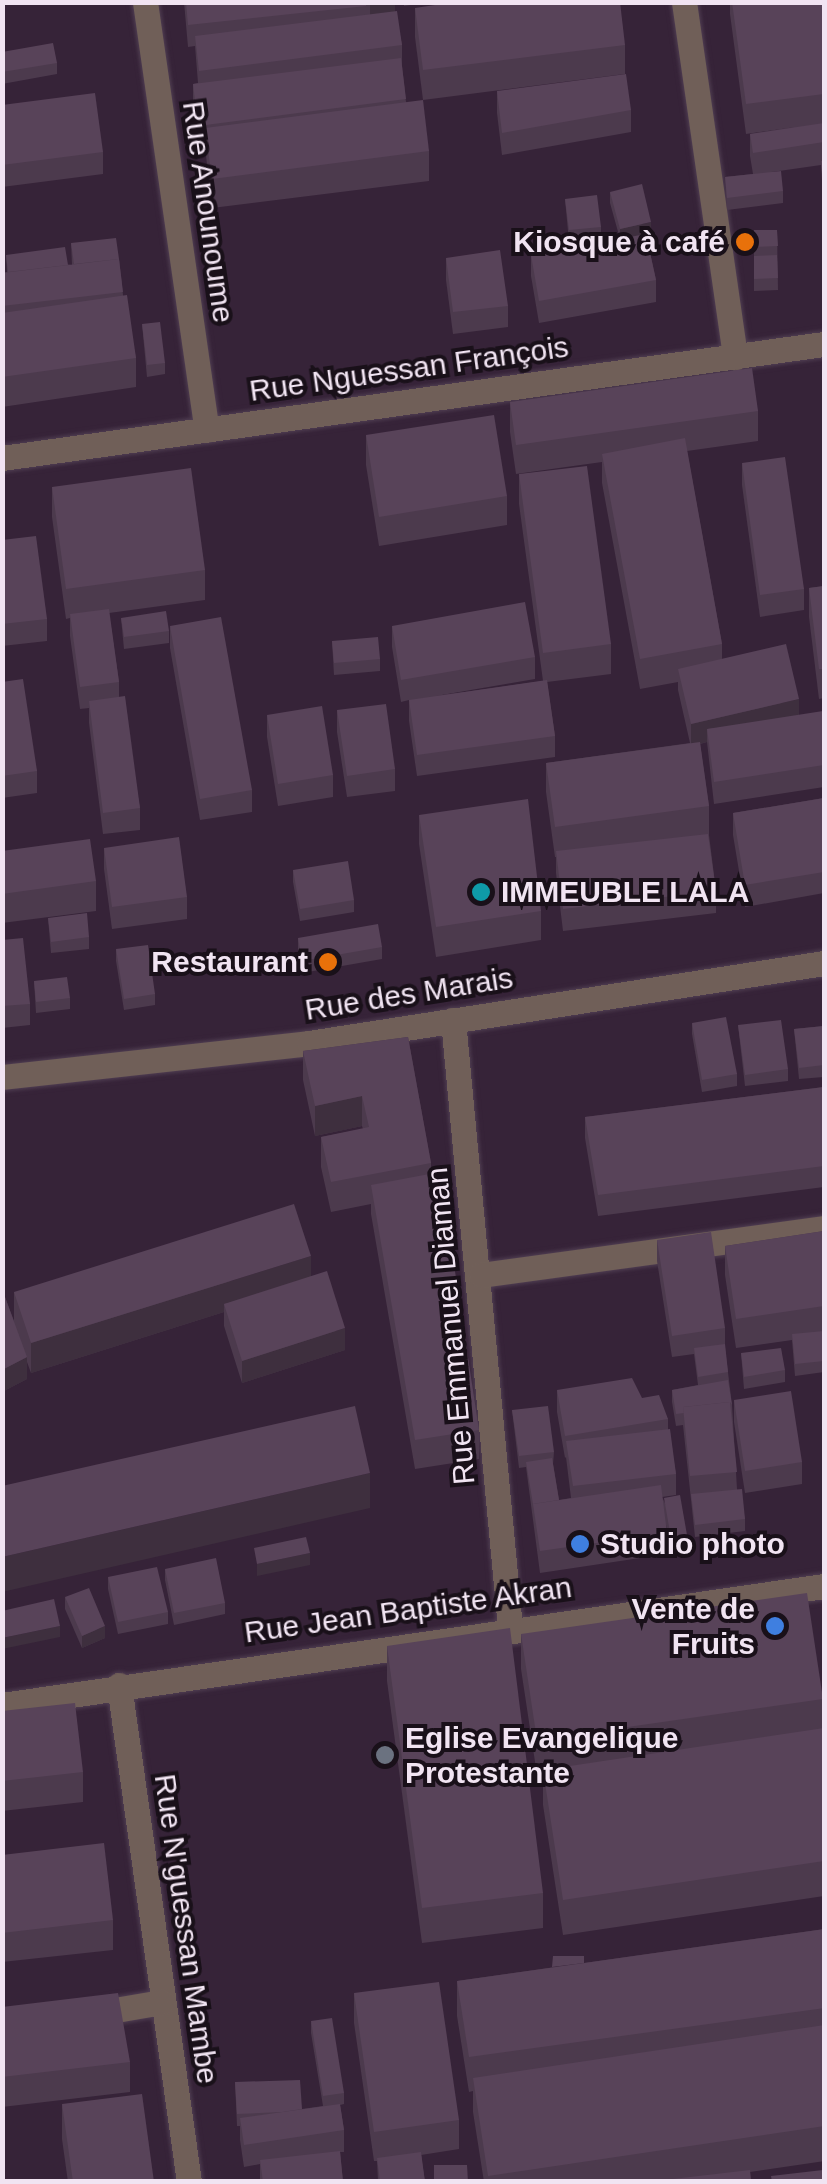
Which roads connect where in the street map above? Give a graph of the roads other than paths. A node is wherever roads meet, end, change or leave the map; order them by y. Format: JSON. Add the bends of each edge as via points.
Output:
{"nodes":[{"id":1,"x":145,"y":2,"type":"edge"},
{"id":2,"x":684,"y":2,"type":"edge"},
{"id":3,"x":824,"y":344,"type":"edge"},
{"id":4,"x":735,"y":356,"type":"junction"},
{"id":5,"x":206,"y":430,"type":"junction"},
{"id":6,"x":2,"y":458,"type":"edge"},
{"id":7,"x":824,"y":963,"type":"edge"},
{"id":8,"x":453,"y":1020,"type":"junction"},
{"id":9,"x":2,"y":1077,"type":"edge"},
{"id":10,"x":824,"y":1228,"type":"edge"},
{"id":11,"x":481,"y":1274,"type":"junction"},
{"id":12,"x":824,"y":1586,"type":"edge"},
{"id":13,"x":510,"y":1628,"type":"junction"},
{"id":14,"x":118,"y":1685,"type":"junction"},
{"id":15,"x":2,"y":1705,"type":"edge"},
{"id":16,"x":162,"y":2002,"type":"junction"},
{"id":17,"x":56,"y":2020,"type":"edge"},
{"id":18,"x":188,"y":2182,"type":"edge"}],
"edges":[{"from":1,"to":5,"type":"street","name":"Rue Anounoume"},
{"from":2,"to":4,"type":"street"},
{"from":3,"to":4,"type":"street","name":"Rue Nguessan François"},
{"from":4,"to":5,"type":"street","name":"Rue Nguessan François"},
{"from":5,"to":6,"type":"street","name":"Rue Nguessan François"},
{"from":7,"to":8,"type":"street","name":"Rue des Marais"},
{"from":8,"to":9,"type":"street","name":"Rue des Marais"},
{"from":8,"to":11,"type":"street","name":"Rue Emmanuel Diaman"},
{"from":10,"to":11,"type":"street"},
{"from":11,"to":13,"type":"street","name":"Rue Emmanuel Diaman"},
{"from":12,"to":13,"type":"street","name":"Rue Jean Baptiste Akran"},
{"from":13,"to":14,"type":"street","name":"Rue Jean Baptiste Akran"},
{"from":14,"to":15,"type":"street","name":"Rue Jean Baptiste Akran"},
{"from":14,"to":16,"type":"street","name":"Rue N'guessan Mambe"},
{"from":16,"to":17,"type":"street"},
{"from":16,"to":18,"type":"street","name":"Rue N'guessan Mambe"}]}
